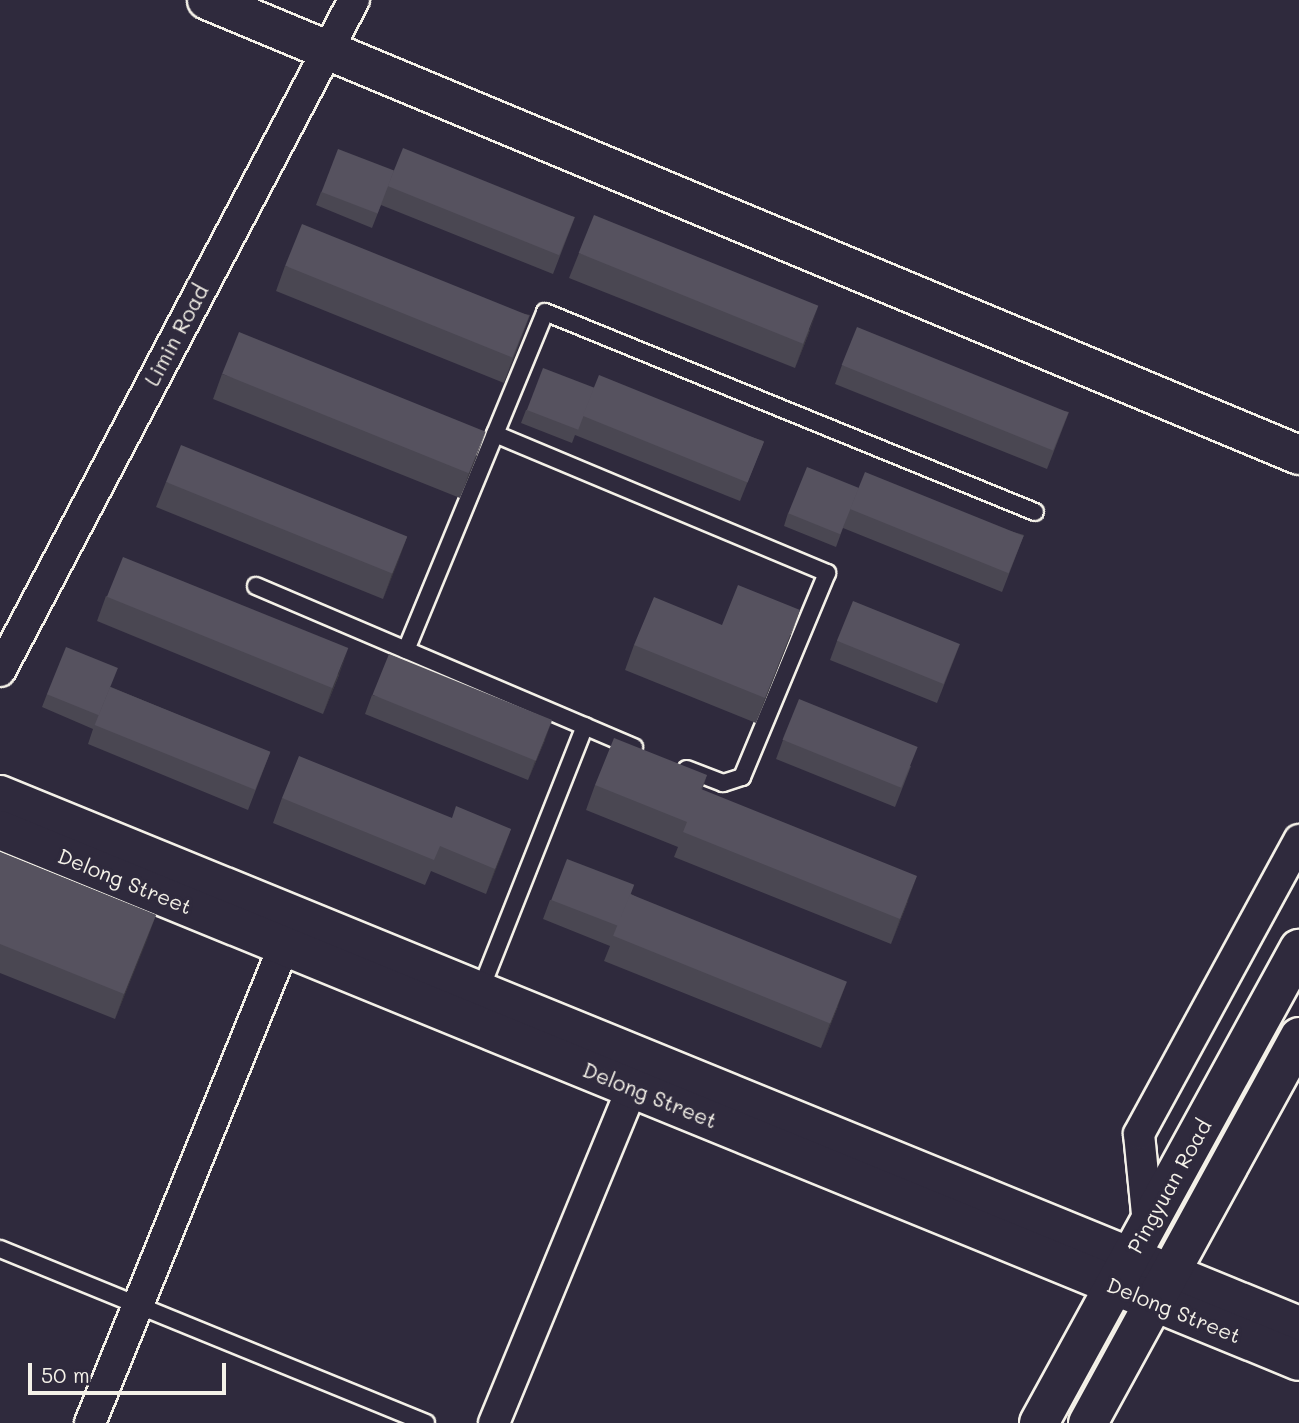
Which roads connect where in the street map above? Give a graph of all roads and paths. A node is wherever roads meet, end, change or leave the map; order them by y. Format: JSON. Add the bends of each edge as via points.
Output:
{"nodes":[{"id":1,"x":207,"y":0,"type":"edge"},
{"id":2,"x":354,"y":0,"type":"edge"},
{"id":3,"x":326,"y":50,"type":"junction"},
{"id":4,"x":495,"y":433,"type":"junction"},
{"id":5,"x":1299,"y":455,"type":"edge"},
{"id":6,"x":1035,"y":512,"type":"dead end"},
{"id":7,"x":257,"y":586,"type":"dead end"},
{"id":8,"x":406,"y":650,"type":"junction"},
{"id":9,"x":0,"y":671,"type":"edge"},
{"id":10,"x":585,"y":726,"type":"junction"},
{"id":11,"x":648,"y":752,"type":"edge"},
{"id":12,"x":673,"y":763,"type":"edge"},
{"id":13,"x":0,"y":795,"type":"edge"},
{"id":14,"x":0,"y":830,"type":"edge"},
{"id":15,"x":1299,"y":840,"type":"edge"},
{"id":16,"x":284,"y":946,"type":"junction"},
{"id":17,"x":1299,"y":949,"type":"edge"},
{"id":18,"x":480,"y":991,"type":"junction"},
{"id":19,"x":1299,"y":1037,"type":"edge"},
{"id":20,"x":632,"y":1088,"type":"junction"},
{"id":21,"x":0,"y":1249,"type":"edge"},
{"id":22,"x":1131,"y":1255,"type":"junction"},
{"id":23,"x":1162,"y":1287,"type":"junction"},
{"id":24,"x":138,"y":1305,"type":"junction"},
{"id":25,"x":1299,"y":1326,"type":"edge"},
{"id":26,"x":1299,"y":1361,"type":"edge"},
{"id":27,"x":90,"y":1423,"type":"edge"},
{"id":28,"x":426,"y":1423,"type":"edge"},
{"id":29,"x":494,"y":1423,"type":"edge"},
{"id":30,"x":1039,"y":1423,"type":"edge"},
{"id":31,"x":1088,"y":1423,"type":"edge"}],
"edges":[{"from":1,"to":3,"type":"main road"},
{"from":2,"to":3,"type":"street","name":"Limin Road"},
{"from":3,"to":5,"type":"main road"},
{"from":3,"to":9,"type":"street","name":"Limin Road"},
{"from":4,"to":6,"type":"lane","via":[[545,312]]},
{"from":4,"to":8,"type":"lane"},
{"from":4,"to":12,"type":"lane","via":[[827,572],[742,776],[723,783]]},
{"from":7,"to":8,"type":"lane"},
{"from":8,"to":10,"type":"lane"},
{"from":10,"to":11,"type":"lane"},
{"from":10,"to":18,"type":"lane"},
{"from":13,"to":18,"type":"main road","name":"Delong Street"},
{"from":14,"to":16,"type":"main road","name":"Delong Street"},
{"from":15,"to":22,"type":"street","via":[[1139,1134]]},
{"from":16,"to":20,"type":"main road","name":"Delong Street"},
{"from":16,"to":24,"type":"street"},
{"from":17,"to":22,"type":"main road","name":"Pingyuan Road"},
{"from":18,"to":22,"type":"main road","name":"Delong Street"},
{"from":19,"to":23,"type":"main road","name":"Pingyuan Road"},
{"from":20,"to":22,"type":"main road","name":"Delong Street"},
{"from":20,"to":29,"type":"street"},
{"from":21,"to":24,"type":"lane"},
{"from":22,"to":23,"type":"main road","name":"Delong Street"},
{"from":22,"to":30,"type":"main road","name":"Pingyuan Road"},
{"from":23,"to":25,"type":"main road","name":"Delong Street"},
{"from":23,"to":26,"type":"main road","name":"Delong Street"},
{"from":23,"to":31,"type":"main road","name":"Pingyuan Road"},
{"from":24,"to":27,"type":"street"},
{"from":24,"to":28,"type":"lane"}]}
